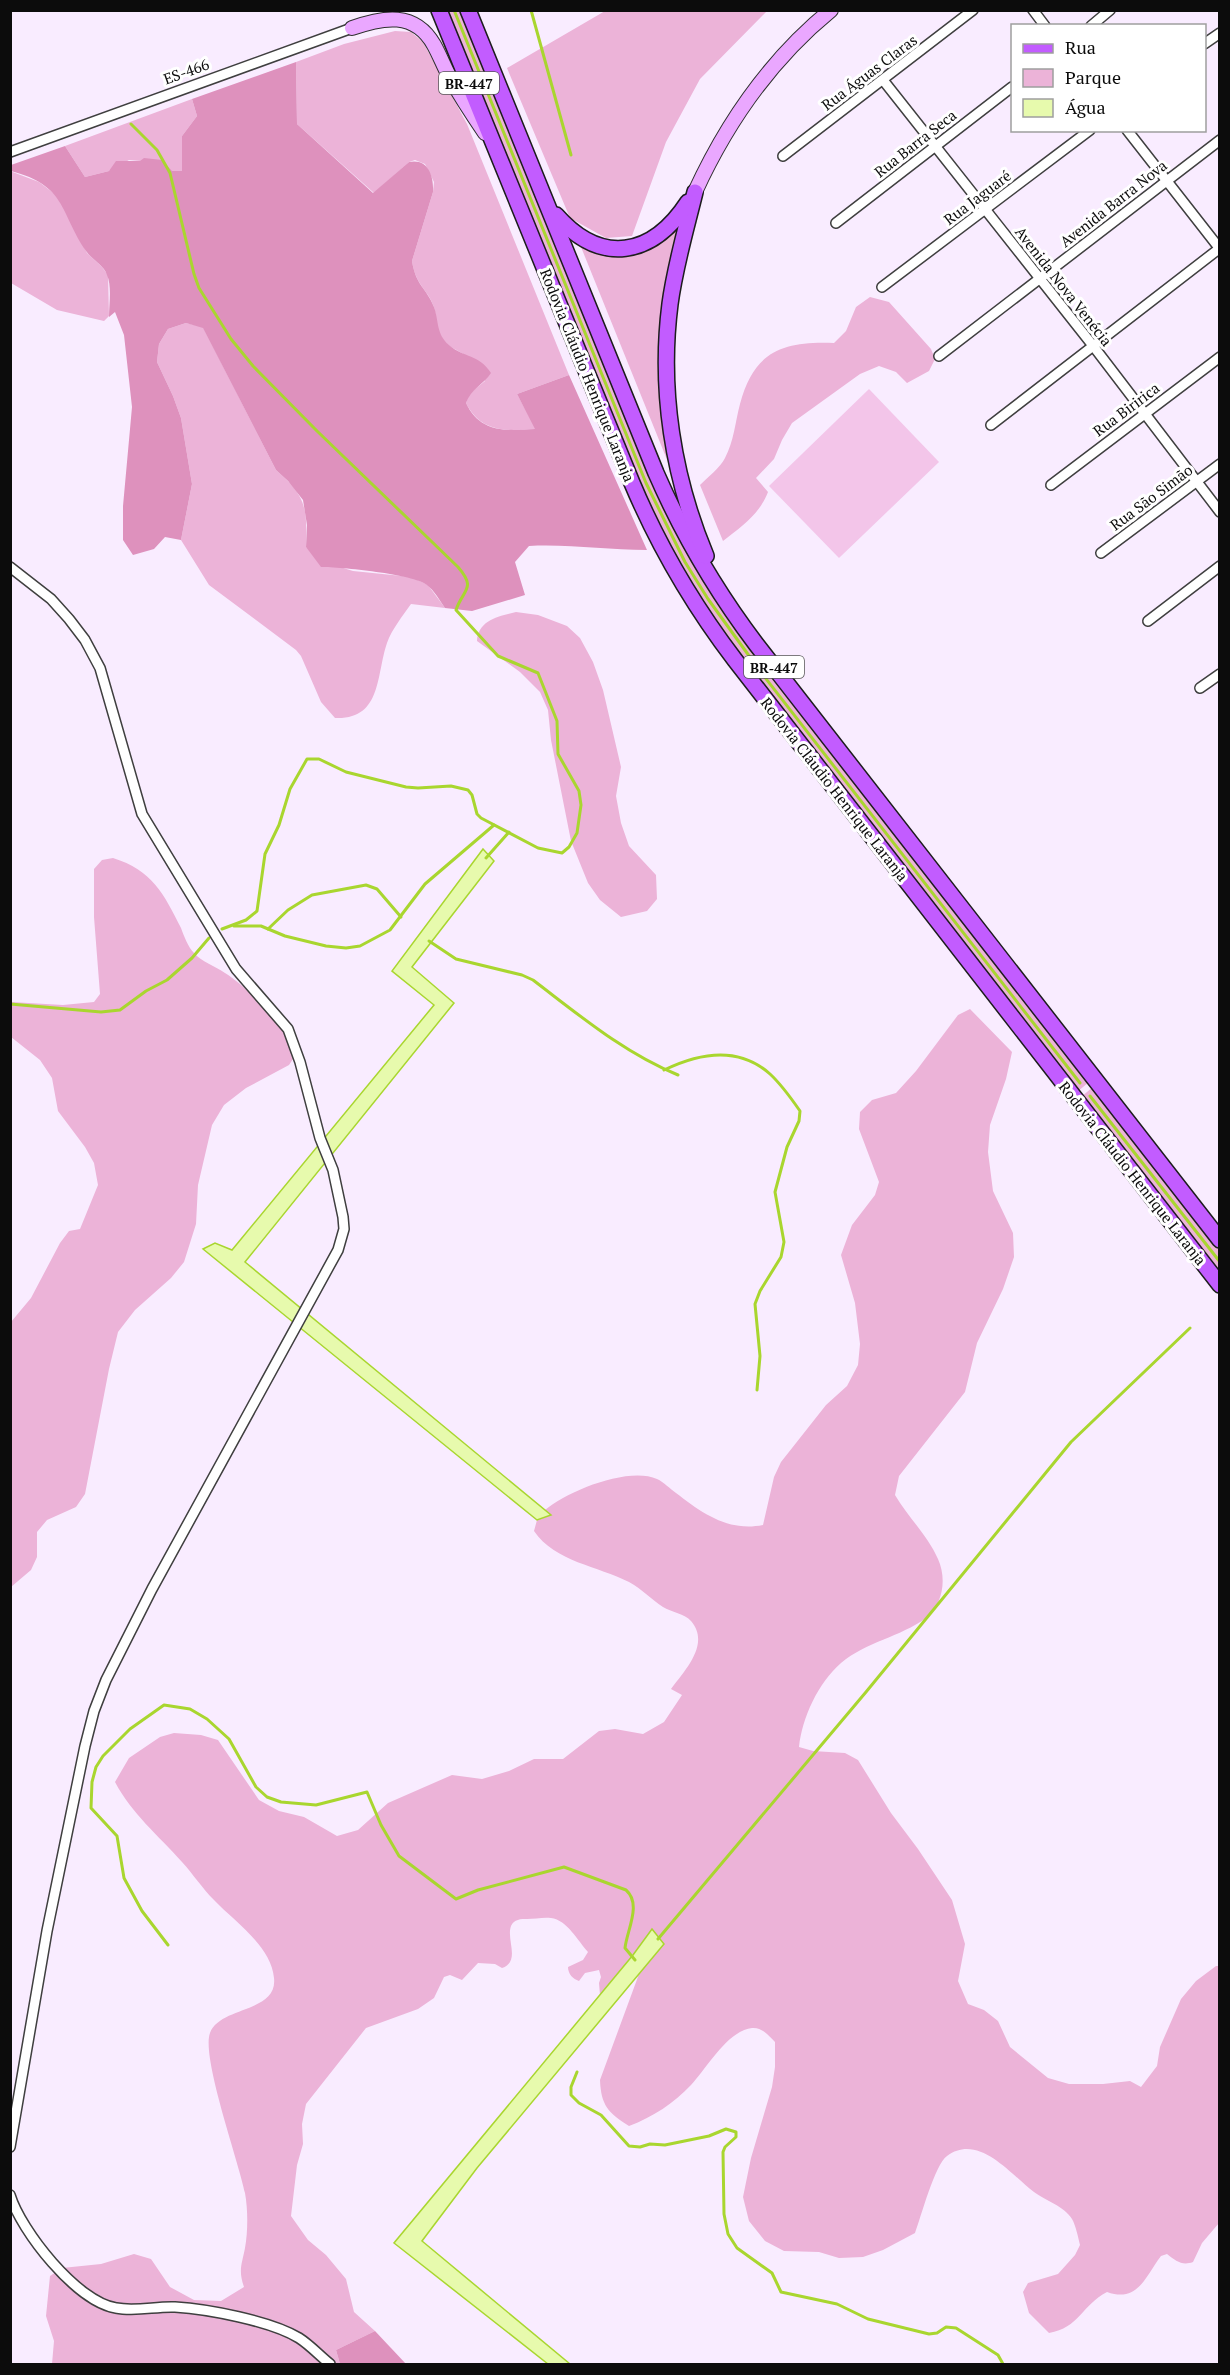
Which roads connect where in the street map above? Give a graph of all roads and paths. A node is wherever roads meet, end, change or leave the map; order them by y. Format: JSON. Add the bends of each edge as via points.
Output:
{"nodes":[{"id":1,"x":386,"y":10,"type":"edge"},
{"id":2,"x":439,"y":10,"type":"edge"},
{"id":3,"x":468,"y":10,"type":"edge"},
{"id":4,"x":831,"y":10,"type":"edge"},
{"id":5,"x":974,"y":10,"type":"edge"},
{"id":6,"x":1033,"y":10,"type":"edge"},
{"id":7,"x":1110,"y":10,"type":"edge"},
{"id":8,"x":374,"y":20,"type":"junction"},
{"id":9,"x":1044,"y":24,"type":"edge"},
{"id":10,"x":1093,"y":24,"type":"edge"},
{"id":11,"x":352,"y":28,"type":"joint"},
{"id":12,"x":1220,"y":33,"type":"edge"},
{"id":13,"x":1206,"y":43,"type":"edge"},
{"id":14,"x":883,"y":80,"type":"junction"},
{"id":15,"x":1011,"y":88,"type":"edge"},
{"id":16,"x":1087,"y":132,"type":"edge"},
{"id":17,"x":1129,"y":132,"type":"edge"},
{"id":18,"x":1220,"y":140,"type":"edge"},
{"id":19,"x":935,"y":147,"type":"junction"},
{"id":20,"x":10,"y":152,"type":"edge"},
{"id":21,"x":498,"y":155,"type":"junction"},
{"id":22,"x":783,"y":156,"type":"dead end"},
{"id":23,"x":1166,"y":180,"type":"junction"},
{"id":24,"x":695,"y":192,"type":"junction"},
{"id":25,"x":547,"y":205,"type":"junction"},
{"id":26,"x":986,"y":210,"type":"junction"},
{"id":27,"x":836,"y":223,"type":"dead end"},
{"id":28,"x":1219,"y":248,"type":"edge"},
{"id":29,"x":1040,"y":280,"type":"junction"},
{"id":30,"x":882,"y":287,"type":"dead end"},
{"id":31,"x":1094,"y":347,"type":"junction"},
{"id":32,"x":939,"y":356,"type":"dead end"},
{"id":33,"x":1220,"y":357,"type":"edge"},
{"id":34,"x":1145,"y":413,"type":"junction"},
{"id":35,"x":992,"y":425,"type":"dead end"},
{"id":36,"x":1220,"y":464,"type":"edge"},
{"id":37,"x":1197,"y":481,"type":"junction"},
{"id":38,"x":1051,"y":485,"type":"dead end"},
{"id":39,"x":1220,"y":512,"type":"edge"},
{"id":40,"x":1101,"y":553,"type":"dead end"},
{"id":41,"x":1220,"y":566,"type":"edge"},
{"id":42,"x":10,"y":567,"type":"edge"},
{"id":43,"x":1148,"y":621,"type":"dead end"},
{"id":44,"x":756,"y":644,"type":"junction"},
{"id":45,"x":1220,"y":674,"type":"edge"},
{"id":46,"x":1200,"y":688,"type":"dead end"},
{"id":47,"x":1220,"y":1240,"type":"edge"},
{"id":48,"x":1220,"y":1285,"type":"edge"},
{"id":49,"x":10,"y":2147,"type":"edge"},
{"id":50,"x":10,"y":2195,"type":"edge"},
{"id":51,"x":330,"y":2364,"type":"edge"}],
"edges":[{"from":1,"to":8,"type":"street","name":"ES-466"},
{"from":2,"to":21,"type":"main road","name":"Rodovia Cláudio Henrique Laranja","number":"BR-447"},
{"from":3,"to":25,"type":"main road","name":"Rodovia Cláudio Henrique Laranja","number":"BR-447"},
{"from":4,"to":24,"type":"street","via":[[791,47],[753,91],[717,147]]},
{"from":5,"to":14,"type":"street","name":"Rua Águas Claras"},
{"from":6,"to":9,"type":"street"},
{"from":7,"to":10,"type":"street"},
{"from":8,"to":11,"type":"street","name":"ES-466"},
{"from":8,"to":21,"type":"street","name":"ES-466","via":[[397,19],[424,32]]},
{"from":11,"to":20,"type":"street","name":"ES-466"},
{"from":12,"to":13,"type":"street"},
{"from":14,"to":19,"type":"street","name":"Avenida Nova Venécia"},
{"from":14,"to":22,"type":"street","name":"Rua Águas Claras"},
{"from":15,"to":19,"type":"street","name":"Rua Barra Seca"},
{"from":16,"to":26,"type":"street","name":"Rua Jaguaré"},
{"from":17,"to":23,"type":"street"},
{"from":18,"to":23,"type":"street","name":"Avenida Barra Nova"},
{"from":19,"to":26,"type":"street","name":"Avenida Nova Venécia"},
{"from":19,"to":27,"type":"street","name":"Rua Barra Seca"},
{"from":21,"to":48,"type":"main road","name":"Rodovia Cláudio Henrique Laranja","number":"BR-447","via":[[644,510],[696,605]]},
{"from":23,"to":28,"type":"street"},
{"from":23,"to":29,"type":"street","name":"Avenida Barra Nova"},
{"from":24,"to":25,"type":"main road","via":[[678,219],[663,233],[626,248],[607,247],[581,238]]},
{"from":24,"to":44,"type":"main road","via":[[670,305],[666,376],[670,424],[699,540],[730,604]]},
{"from":25,"to":44,"type":"main road","name":"Rodovia Cláudio Henrique Laranja","number":"BR-447","via":[[680,525],[708,575]]},
{"from":26,"to":29,"type":"street","name":"Avenida Nova Venécia"},
{"from":26,"to":30,"type":"street","name":"Rua Jaguaré"},
{"from":28,"to":31,"type":"street"},
{"from":29,"to":31,"type":"street","name":"Avenida Nova Venécia"},
{"from":29,"to":32,"type":"street","name":"Avenida Barra Nova"},
{"from":31,"to":34,"type":"street","name":"Avenida Nova Venécia"},
{"from":31,"to":35,"type":"street"},
{"from":33,"to":34,"type":"street","name":"Rua Biririca"},
{"from":34,"to":37,"type":"street","name":"Avenida Nova Venécia"},
{"from":34,"to":38,"type":"street","name":"Rua Biririca"},
{"from":36,"to":37,"type":"street","name":"Rua São Simão"},
{"from":37,"to":39,"type":"street","name":"Avenida Nova Venécia"},
{"from":37,"to":40,"type":"street","name":"Rua São Simão"},
{"from":41,"to":43,"type":"street"},
{"from":42,"to":49,"type":"street","via":[[51,598],[85,640],[99,668],[142,814],[236,969],[288,1029],[333,1170],[344,1229],[338,1250],[152,1589],[94,1711],[47,1931]]},
{"from":44,"to":47,"type":"main road","name":"Rodovia Cláudio Henrique Laranja","number":"BR-447"},
{"from":45,"to":46,"type":"street"},
{"from":50,"to":51,"type":"street","via":[[20,2218],[60,2269],[104,2305],[195,2309],[272,2327],[301,2340]]}]}
